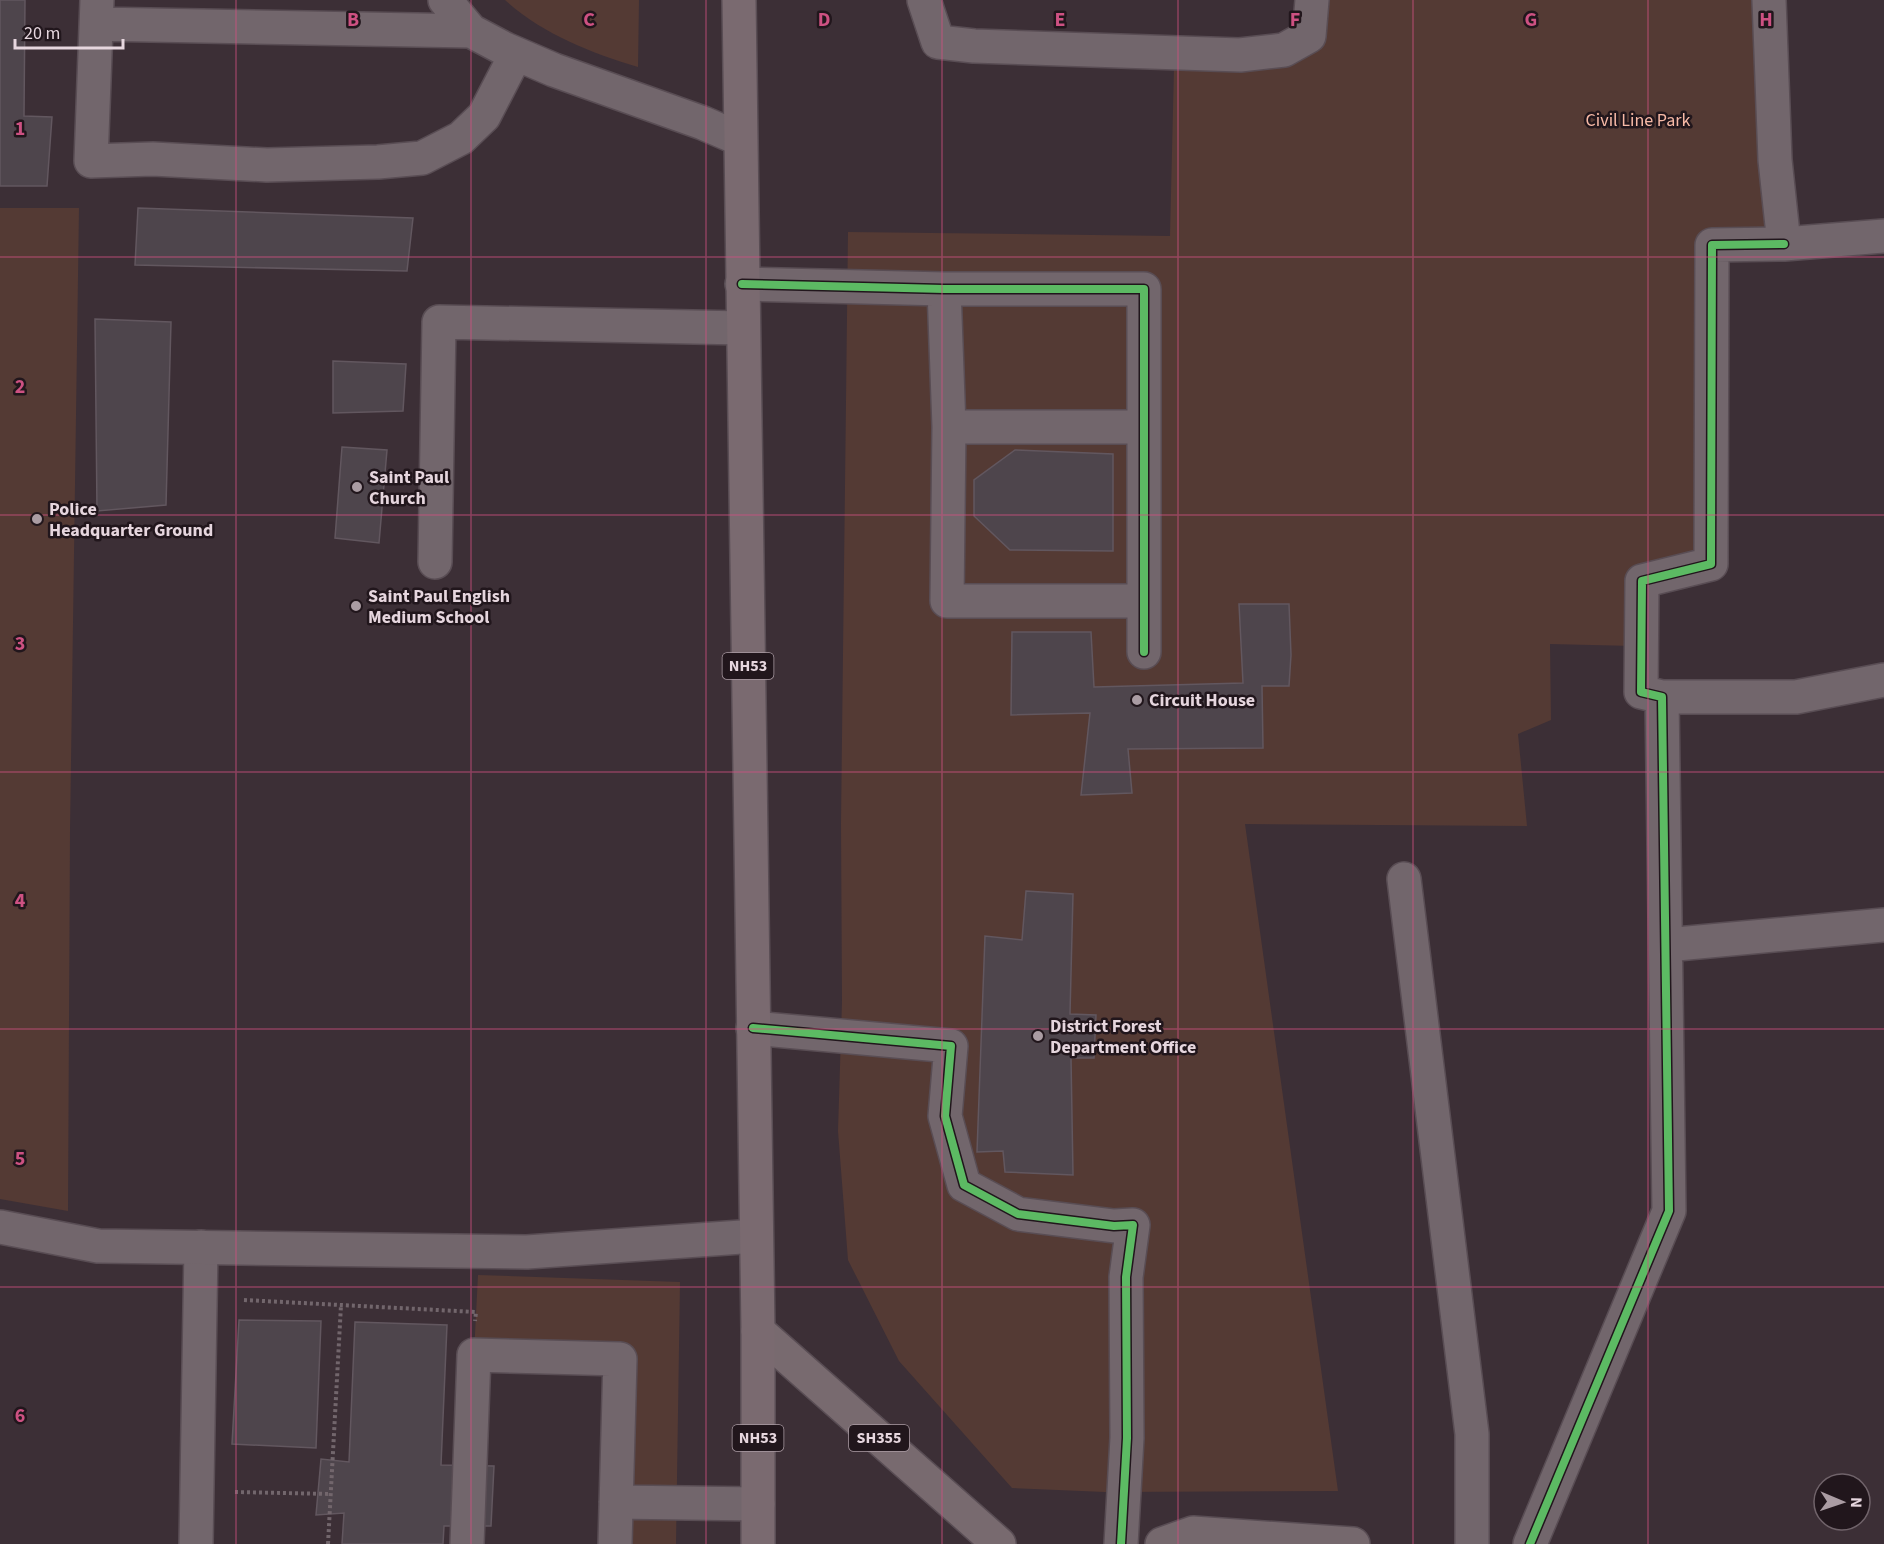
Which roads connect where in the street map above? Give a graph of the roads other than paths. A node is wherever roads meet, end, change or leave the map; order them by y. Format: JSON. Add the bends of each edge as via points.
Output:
{"nodes":[{"id":1,"x":445,"y":0,"type":"edge"},
{"id":2,"x":739,"y":0,"type":"edge"},
{"id":3,"x":924,"y":0,"type":"edge"},
{"id":4,"x":1312,"y":0,"type":"edge"},
{"id":5,"x":1769,"y":0,"type":"edge"},
{"id":6,"x":97,"y":12,"type":"edge"},
{"id":7,"x":471,"y":31,"type":"junction"},
{"id":8,"x":516,"y":54,"type":"junction"},
{"id":9,"x":740,"y":139,"type":"junction"},
{"id":10,"x":1884,"y":236,"type":"edge"},
{"id":11,"x":1784,"y":244,"type":"junction"},
{"id":12,"x":742,"y":284,"type":"junction"},
{"id":13,"x":944,"y":289,"type":"junction"},
{"id":14,"x":743,"y":328,"type":"junction"},
{"id":15,"x":949,"y":427,"type":"junction"},
{"id":16,"x":1144,"y":427,"type":"junction"},
{"id":17,"x":435,"y":561,"type":"dead end"},
{"id":18,"x":1144,"y":601,"type":"junction"},
{"id":19,"x":1144,"y":652,"type":"dead end"},
{"id":20,"x":1884,"y":680,"type":"edge"},
{"id":21,"x":1662,"y":697,"type":"junction"},
{"id":22,"x":1404,"y":879,"type":"dead end"},
{"id":23,"x":1884,"y":925,"type":"edge"},
{"id":24,"x":1666,"y":945,"type":"junction"},
{"id":25,"x":753,"y":1028,"type":"junction"},
{"id":26,"x":0,"y":1227,"type":"edge"},
{"id":27,"x":756,"y":1236,"type":"junction"},
{"id":28,"x":201,"y":1247,"type":"junction"},
{"id":29,"x":758,"y":1331,"type":"junction"},
{"id":30,"x":616,"y":1502,"type":"junction"},
{"id":31,"x":758,"y":1504,"type":"junction"},
{"id":32,"x":196,"y":1544,"type":"edge"},
{"id":33,"x":467,"y":1544,"type":"edge"},
{"id":34,"x":615,"y":1544,"type":"edge"},
{"id":35,"x":758,"y":1544,"type":"edge"},
{"id":36,"x":999,"y":1544,"type":"edge"},
{"id":37,"x":1120,"y":1544,"type":"edge"},
{"id":38,"x":1162,"y":1544,"type":"edge"},
{"id":39,"x":1353,"y":1544,"type":"edge"},
{"id":40,"x":1472,"y":1544,"type":"edge"},
{"id":41,"x":1530,"y":1544,"type":"edge"}],
"edges":[{"from":1,"to":7,"type":"street"},
{"from":2,"to":9,"type":"highway","number":"NH53"},
{"from":3,"to":4,"type":"street","via":[[938,42],[1240,55],[1284,50],[1309,36]]},
{"from":5,"to":11,"type":"street","via":[[1775,160]]},
{"from":6,"to":7,"type":"street"},
{"from":6,"to":8,"type":"street","via":[[91,161],[153,159],[267,165],[422,158],[461,138],[484,116]]},
{"from":7,"to":8,"type":"street"},
{"from":8,"to":9,"type":"street"},
{"from":9,"to":12,"type":"highway","number":"NH53"},
{"from":10,"to":11,"type":"street"},
{"from":11,"to":21,"type":"street","via":[[1712,245],[1711,564],[1642,581],[1641,692]]},
{"from":12,"to":13,"type":"street"},
{"from":12,"to":14,"type":"highway","number":"NH53"},
{"from":13,"to":15,"type":"street"},
{"from":13,"to":16,"type":"street","via":[[1144,289]]},
{"from":14,"to":17,"type":"street","via":[[439,322]]},
{"from":14,"to":25,"type":"highway","number":"NH53"},
{"from":15,"to":16,"type":"street"},
{"from":15,"to":18,"type":"street","via":[[947,601]]},
{"from":16,"to":18,"type":"street"},
{"from":18,"to":19,"type":"street"},
{"from":20,"to":21,"type":"street","via":[[1796,697]]},
{"from":21,"to":24,"type":"street"},
{"from":22,"to":40,"type":"street","via":[[1472,1434]]},
{"from":23,"to":24,"type":"street"},
{"from":24,"to":41,"type":"street","via":[[1669,1211]]},
{"from":25,"to":27,"type":"highway","number":"NH53"},
{"from":25,"to":37,"type":"street","via":[[951,1046],[945,1116],[964,1185],[1018,1214],[1133,1225],[1126,1277],[1127,1438]]},
{"from":26,"to":28,"type":"street","via":[[98,1246]]},
{"from":27,"to":28,"type":"street","via":[[527,1252]]},
{"from":27,"to":29,"type":"highway","number":"NH53"},
{"from":28,"to":32,"type":"street"},
{"from":29,"to":31,"type":"highway","number":"NH53"},
{"from":29,"to":36,"type":"main road","number":"SH355"},
{"from":30,"to":31,"type":"street"},
{"from":30,"to":33,"type":"street","via":[[620,1359],[474,1355]]},
{"from":30,"to":34,"type":"street"},
{"from":31,"to":35,"type":"highway","number":"NH53"},
{"from":38,"to":39,"type":"main road","via":[[1193,1533]]}]}
